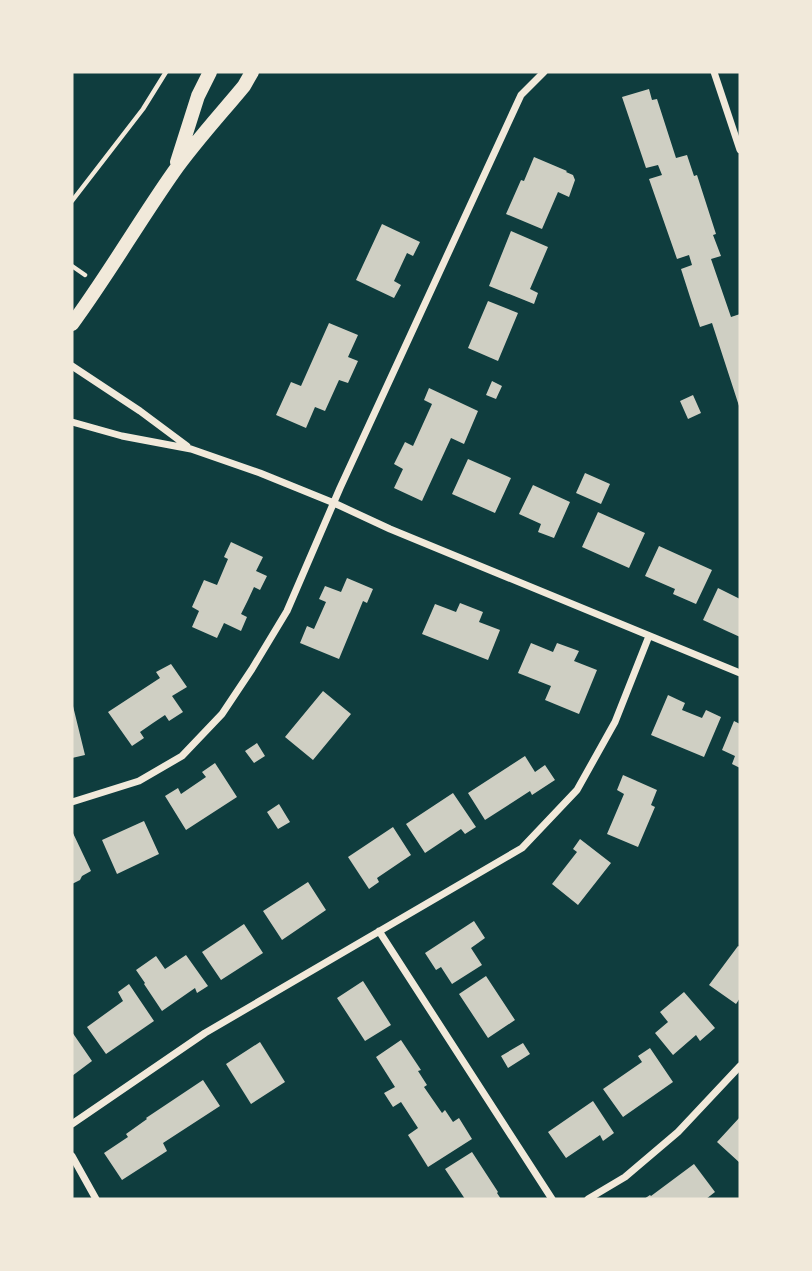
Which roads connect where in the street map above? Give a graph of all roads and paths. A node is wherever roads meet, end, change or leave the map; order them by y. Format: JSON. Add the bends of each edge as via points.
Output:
{"nodes":[{"id":1,"x":166,"y":72,"type":"edge"},
{"id":2,"x":210,"y":72,"type":"edge"},
{"id":3,"x":252,"y":72,"type":"edge"},
{"id":4,"x":544,"y":72,"type":"edge"},
{"id":5,"x":714,"y":72,"type":"edge"},
{"id":6,"x":740,"y":150,"type":"edge"},
{"id":7,"x":174,"y":170,"type":"junction"},
{"id":8,"x":72,"y":201,"type":"edge"},
{"id":9,"x":72,"y":324,"type":"edge"},
{"id":10,"x":72,"y":366,"type":"edge"},
{"id":11,"x":72,"y":422,"type":"edge"},
{"id":12,"x":191,"y":449,"type":"junction"},
{"id":13,"x":334,"y":503,"type":"junction"},
{"id":14,"x":649,"y":636,"type":"junction"},
{"id":15,"x":740,"y":673,"type":"edge"},
{"id":16,"x":72,"y":802,"type":"edge"},
{"id":17,"x":379,"y":931,"type":"junction"},
{"id":18,"x":740,"y":1066,"type":"edge"},
{"id":19,"x":72,"y":1124,"type":"edge"},
{"id":20,"x":72,"y":1156,"type":"edge"},
{"id":21,"x":96,"y":1199,"type":"edge"},
{"id":22,"x":552,"y":1199,"type":"edge"},
{"id":23,"x":588,"y":1199,"type":"edge"}],
"edges":[{"from":1,"to":8,"type":"path","via":[[144,109]]},
{"from":2,"to":7,"type":"main road"},
{"from":3,"to":7,"type":"main road"},
{"from":4,"to":13,"type":"street","via":[[521,95]]},
{"from":5,"to":6,"type":"street"},
{"from":7,"to":9,"type":"main road"},
{"from":10,"to":12,"type":"street"},
{"from":11,"to":12,"type":"street"},
{"from":12,"to":13,"type":"street"},
{"from":13,"to":14,"type":"street"},
{"from":13,"to":16,"type":"street","via":[[287,611],[222,714],[182,755],[139,781]]},
{"from":14,"to":15,"type":"street"},
{"from":14,"to":17,"type":"street","via":[[615,722],[577,790],[522,848]]},
{"from":17,"to":19,"type":"street","via":[[205,1033]]},
{"from":17,"to":22,"type":"street"},
{"from":18,"to":23,"type":"street","via":[[678,1132],[625,1177]]},
{"from":20,"to":21,"type":"street"}]}
